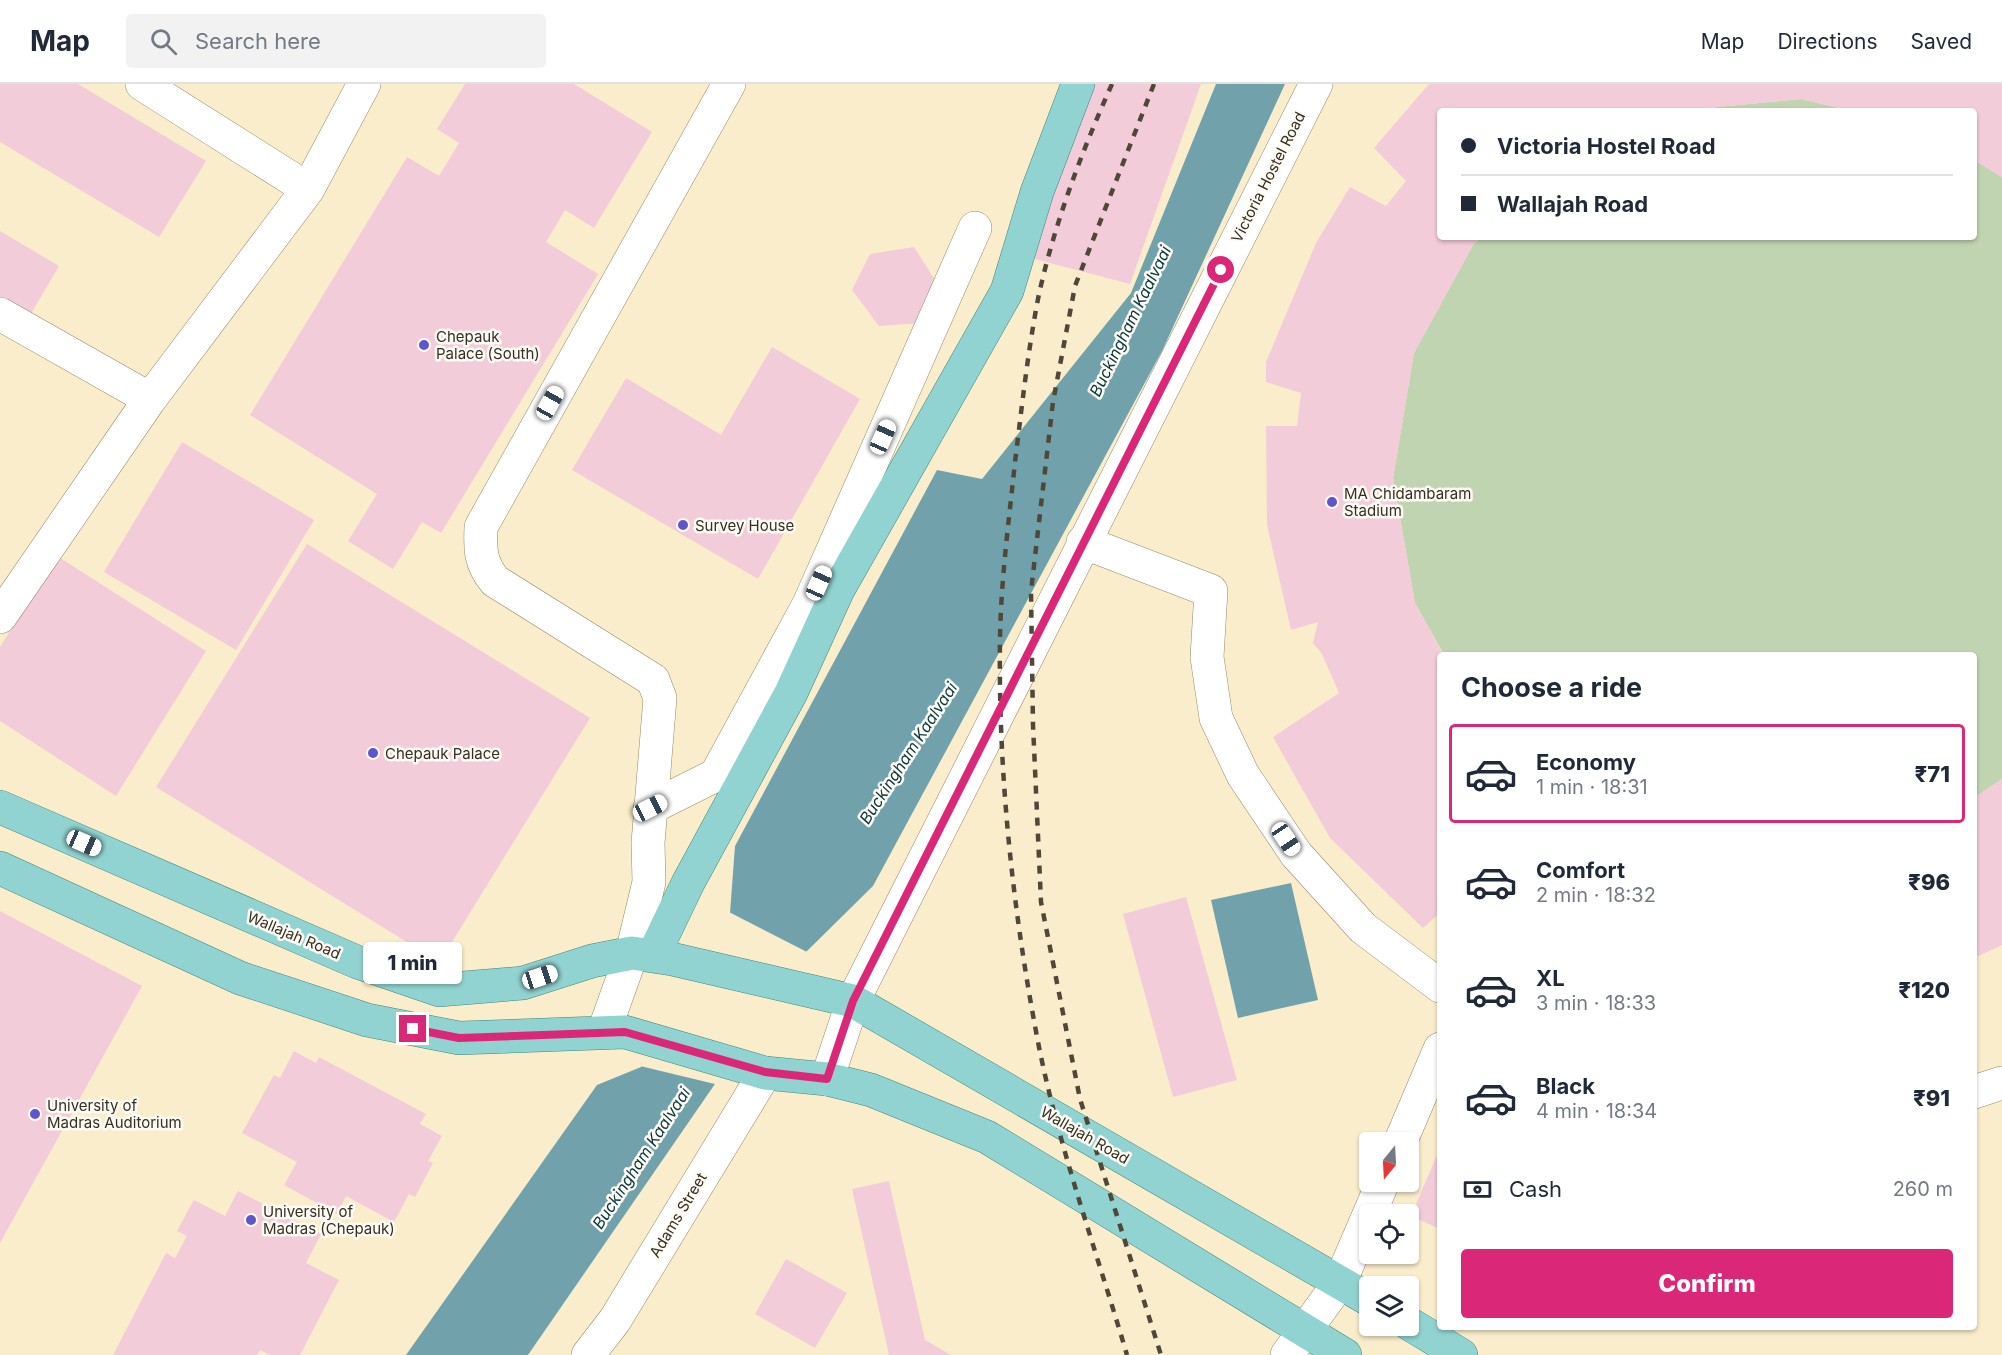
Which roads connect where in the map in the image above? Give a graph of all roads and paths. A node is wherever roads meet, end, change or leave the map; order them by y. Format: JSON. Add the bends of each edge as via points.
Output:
{"nodes":[{"id":1,"x":142,"y":84,"type":"edge"},
{"id":2,"x":364,"y":84,"type":"edge"},
{"id":3,"x":1078,"y":84,"type":"edge"},
{"id":4,"x":1316,"y":84,"type":"edge"},
{"id":5,"x":717,"y":88,"type":"edge"},
{"id":6,"x":308,"y":189,"type":"junction"},
{"id":7,"x":975,"y":228,"type":"dead end"},
{"id":8,"x":0,"y":314,"type":"edge"},
{"id":9,"x":150,"y":399,"type":"junction"},
{"id":10,"x":1083,"y":542,"type":"junction"},
{"id":11,"x":0,"y":616,"type":"edge"},
{"id":12,"x":0,"y":807,"type":"edge"},
{"id":13,"x":650,"y":808,"type":"junction"},
{"id":14,"x":0,"y":868,"type":"edge"},
{"id":15,"x":652,"y":956,"type":"junction"},
{"id":16,"x":1437,"y":984,"type":"edge"},
{"id":17,"x":853,"y":1001,"type":"junction"},
{"id":18,"x":615,"y":1032,"type":"junction"},
{"id":19,"x":1437,"y":1057,"type":"edge"},
{"id":20,"x":765,"y":1072,"type":"junction"},
{"id":21,"x":827,"y":1079,"type":"junction"},
{"id":22,"x":2002,"y":1083,"type":"edge"},
{"id":23,"x":1977,"y":1091,"type":"edge"},
{"id":24,"x":1405,"y":1132,"type":"edge"},
{"id":25,"x":1379,"y":1192,"type":"edge"},
{"id":26,"x":1340,"y":1282,"type":"junction"},
{"id":27,"x":1359,"y":1293,"type":"edge"},
{"id":28,"x":1419,"y":1330,"type":"edge"},
{"id":29,"x":1296,"y":1342,"type":"edge"},
{"id":30,"x":588,"y":1355,"type":"edge"},
{"id":31,"x":1345,"y":1355,"type":"edge"},
{"id":32,"x":1461,"y":1355,"type":"edge"}],
"edges":[{"from":1,"to":6,"type":"street"},
{"from":2,"to":6,"type":"street"},
{"from":3,"to":15,"type":"main road","via":[[1037,192],[1007,291],[838,590],[791,693]]},
{"from":4,"to":10,"type":"street","name":"Victoria Hostel Road"},
{"from":5,"to":13,"type":"street","via":[[481,526],[480,553],[485,570],[495,581],[653,680],[660,698]]},
{"from":6,"to":9,"type":"street"},
{"from":7,"to":13,"type":"street","via":[[809,604],[716,775]]},
{"from":8,"to":9,"type":"street"},
{"from":9,"to":11,"type":"street"},
{"from":10,"to":16,"type":"street","via":[[1211,591],[1207,657],[1216,718],[1243,775],[1296,854],[1363,928]]},
{"from":10,"to":17,"type":"street","name":"Victoria Hostel Road"},
{"from":12,"to":15,"type":"main road","name":"Wallajah Road","via":[[357,962],[439,990],[523,983],[592,961]]},
{"from":13,"to":15,"type":"street"},
{"from":14,"to":18,"type":"main road","via":[[240,978],[367,1020],[459,1038]]},
{"from":15,"to":17,"type":"main road","name":"Wallajah Road"},
{"from":15,"to":18,"type":"street"},
{"from":17,"to":21,"type":"street","name":"Victoria Hostel Road"},
{"from":17,"to":26,"type":"main road","name":"Wallajah Road"},
{"from":18,"to":20,"type":"main road"},
{"from":19,"to":24,"type":"street"},
{"from":20,"to":21,"type":"main road"},
{"from":20,"to":30,"type":"street","name":"Adams Street","via":[[615,1320]]},
{"from":21,"to":29,"type":"main road","via":[[871,1090],[987,1137]]},
{"from":22,"to":23,"type":"street"},
{"from":25,"to":26,"type":"street"},
{"from":26,"to":27,"type":"main road","name":"Wallajah Road"},
{"from":26,"to":29,"type":"street"},
{"from":28,"to":32,"type":"main road"},
{"from":29,"to":31,"type":"main road"}]}
